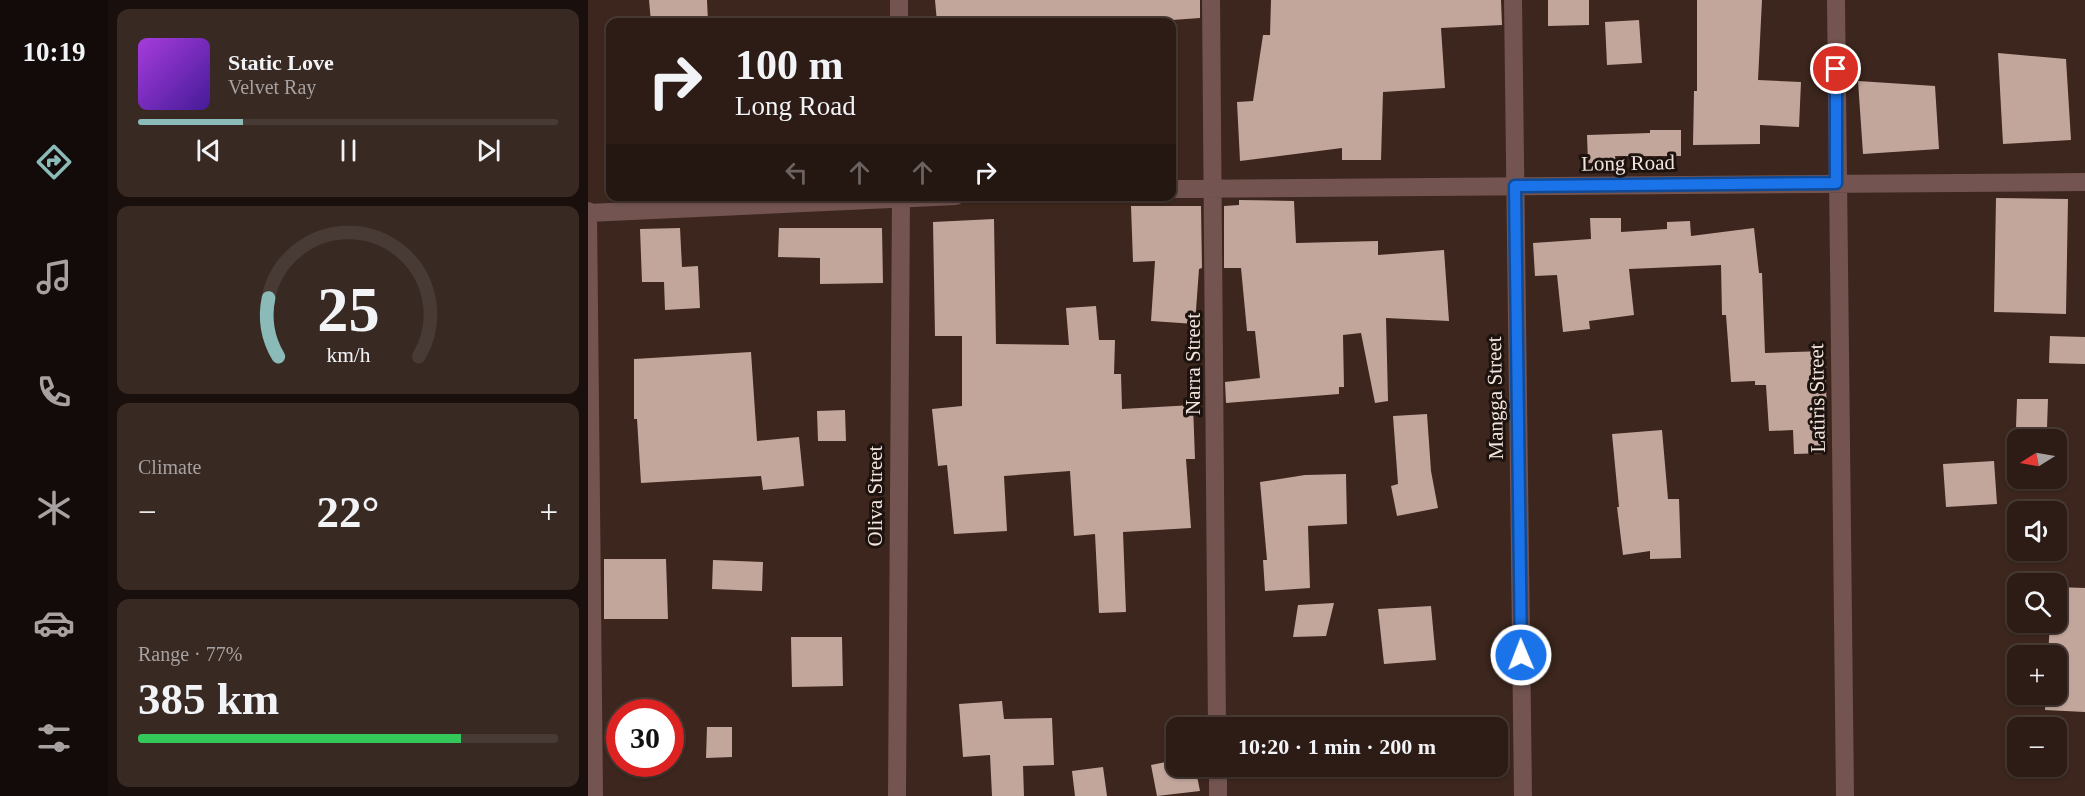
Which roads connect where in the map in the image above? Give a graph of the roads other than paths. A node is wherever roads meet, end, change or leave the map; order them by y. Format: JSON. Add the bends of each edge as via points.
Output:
{"nodes":[{"id":1,"x":899,"y":0,"type":"edge"},
{"id":2,"x":1211,"y":0,"type":"edge"},
{"id":3,"x":1513,"y":0,"type":"edge"},
{"id":4,"x":1836,"y":0,"type":"edge"},
{"id":5,"x":900,"y":18,"type":"edge"},
{"id":6,"x":2085,"y":182,"type":"edge"},
{"id":7,"x":1836,"y":183,"type":"junction"},
{"id":8,"x":1515,"y":186,"type":"junction"},
{"id":9,"x":1215,"y":187,"type":"junction"},
{"id":10,"x":1176,"y":189,"type":"edge"},
{"id":11,"x":818,"y":201,"type":"edge"},
{"id":12,"x":901,"y":201,"type":"edge"},
{"id":13,"x":588,"y":212,"type":"edge"},
{"id":14,"x":1217,"y":717,"type":"edge"},
{"id":15,"x":1218,"y":777,"type":"edge"},
{"id":16,"x":594,"y":796,"type":"edge"},
{"id":17,"x":897,"y":796,"type":"edge"},
{"id":18,"x":1218,"y":796,"type":"edge"},
{"id":19,"x":1523,"y":796,"type":"edge"},
{"id":20,"x":1845,"y":796,"type":"edge"}],
"edges":[{"from":1,"to":5,"type":"street"},
{"from":2,"to":9,"type":"street","name":"Narra Street"},
{"from":3,"to":8,"type":"street","name":"Mangga Street"},
{"from":4,"to":7,"type":"street","name":"Latiris Street"},
{"from":6,"to":7,"type":"street","name":"Long Road"},
{"from":7,"to":8,"type":"street","name":"Long Road"},
{"from":7,"to":20,"type":"street","name":"Latiris Street"},
{"from":8,"to":9,"type":"street","name":"Long Road"},
{"from":8,"to":19,"type":"street","name":"Mangga Street"},
{"from":9,"to":10,"type":"street","name":"Long Road"},
{"from":9,"to":14,"type":"street","name":"Narra Street"},
{"from":11,"to":13,"type":"street"},
{"from":12,"to":17,"type":"street","name":"Oliva Street"},
{"from":13,"to":16,"type":"street"},
{"from":15,"to":18,"type":"street"}]}
